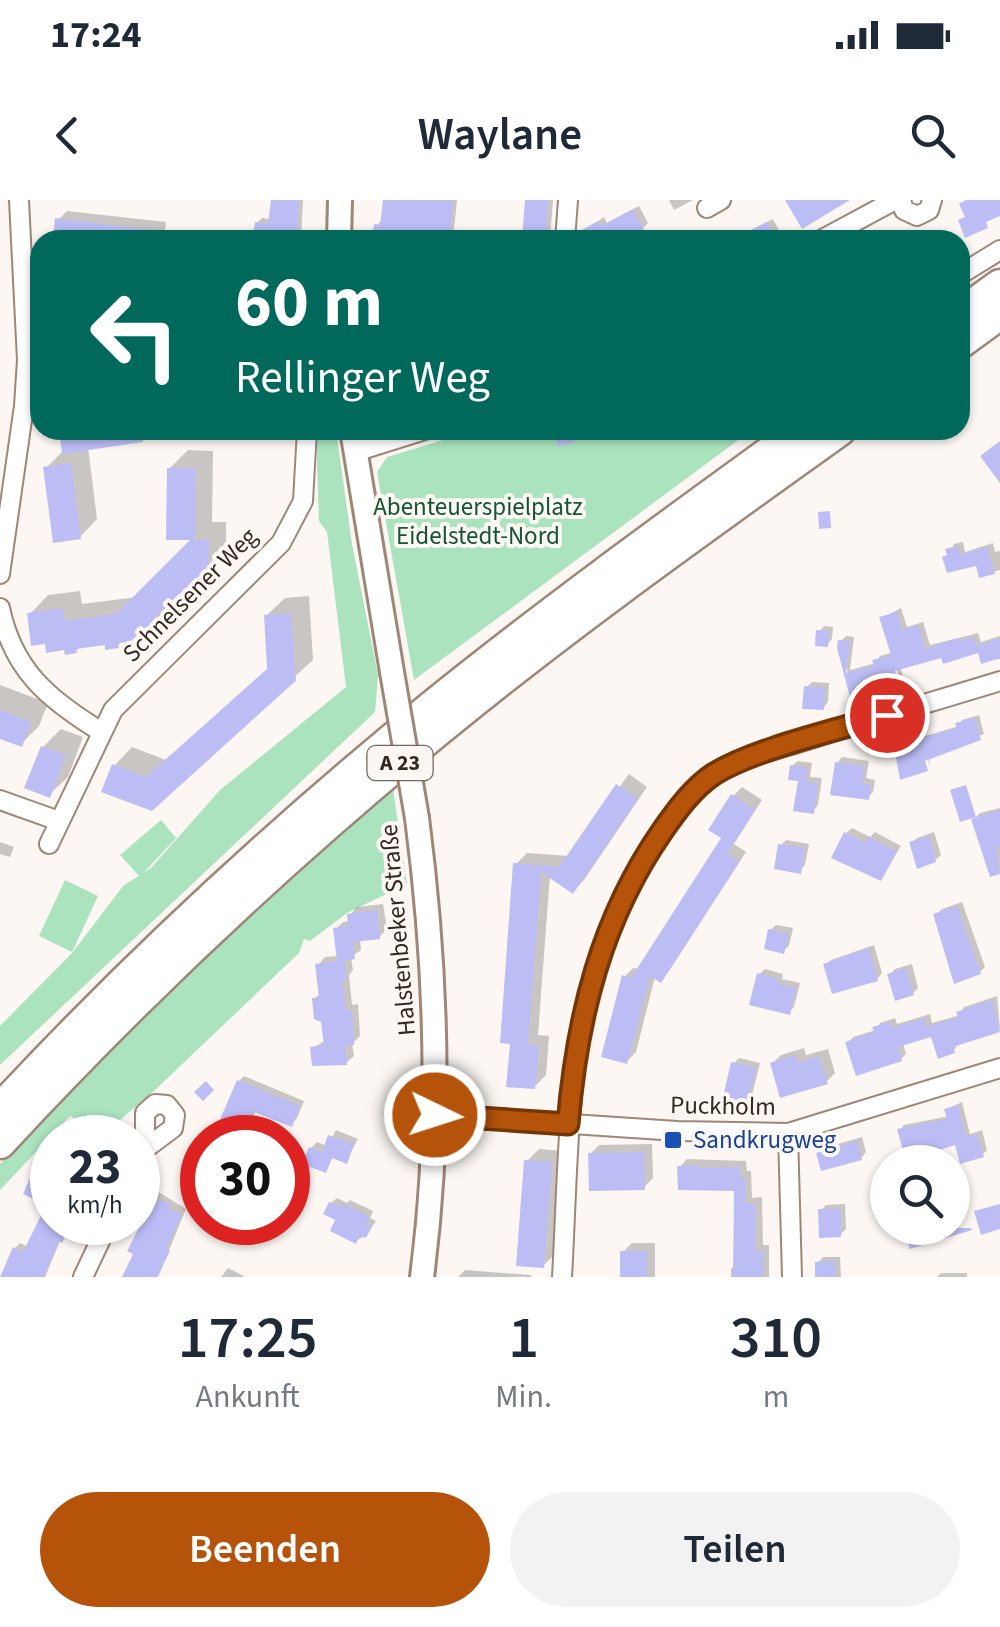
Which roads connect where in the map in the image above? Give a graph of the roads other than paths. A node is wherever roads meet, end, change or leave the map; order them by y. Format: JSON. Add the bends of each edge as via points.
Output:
{"nodes":[{"id":1,"x":19,"y":200,"type":"edge"},
{"id":2,"x":340,"y":200,"type":"edge"},
{"id":3,"x":568,"y":200,"type":"edge"},
{"id":4,"x":898,"y":200,"type":"edge"},
{"id":5,"x":932,"y":200,"type":"edge"},
{"id":6,"x":340,"y":230,"type":"edge"},
{"id":7,"x":566,"y":230,"type":"edge"},
{"id":8,"x":840,"y":230,"type":"edge"},
{"id":9,"x":1000,"y":250,"type":"edge"},
{"id":10,"x":970,"y":269,"type":"edge"},
{"id":11,"x":1000,"y":285,"type":"edge"},
{"id":12,"x":970,"y":307,"type":"edge"},
{"id":13,"x":1000,"y":314,"type":"edge"},
{"id":14,"x":970,"y":336,"type":"edge"},
{"id":15,"x":306,"y":440,"type":"edge"},
{"id":16,"x":386,"y":440,"type":"edge"},
{"id":17,"x":786,"y":440,"type":"edge"},
{"id":18,"x":826,"y":440,"type":"edge"},
{"id":19,"x":9,"y":448,"type":"edge"},
{"id":20,"x":354,"y":448,"type":"edge"},
{"id":21,"x":0,"y":574,"type":"edge"},
{"id":22,"x":0,"y":608,"type":"edge"},
{"id":23,"x":1000,"y":681,"type":"edge"},
{"id":24,"x":100,"y":731,"type":"junction"},
{"id":25,"x":0,"y":800,"type":"edge"},
{"id":26,"x":60,"y":821,"type":"junction"},
{"id":27,"x":49,"y":844,"type":"dead end"},
{"id":28,"x":1000,"y":1068,"type":"edge"},
{"id":29,"x":0,"y":1109,"type":"edge"},
{"id":30,"x":435,"y":1115,"type":"junction"},
{"id":31,"x":568,"y":1124,"type":"junction"},
{"id":32,"x":788,"y":1133,"type":"junction"},
{"id":33,"x":0,"y":1142,"type":"edge"},
{"id":34,"x":98,"y":1245,"type":"edge"},
{"id":35,"x":82,"y":1277,"type":"edge"},
{"id":36,"x":422,"y":1277,"type":"edge"},
{"id":37,"x":562,"y":1277,"type":"edge"},
{"id":38,"x":792,"y":1277,"type":"edge"}],
"edges":[{"from":1,"to":19,"type":"street","via":[[27,360]]},
{"from":2,"to":6,"type":"street"},
{"from":3,"to":7,"type":"street"},
{"from":4,"to":5,"type":"street","via":[[916,216]]},
{"from":4,"to":8,"type":"street"},
{"from":9,"to":10,"type":"street"},
{"from":11,"to":12,"type":"highway"},
{"from":13,"to":14,"type":"highway"},
{"from":15,"to":24,"type":"street","name":"Schnelsener Weg","via":[[303,501],[281,544],[113,710]]},
{"from":16,"to":20,"type":"street"},
{"from":17,"to":29,"type":"highway","number":"A 23","via":[[430,708],[198,911]]},
{"from":18,"to":33,"type":"highway","number":"A 23","via":[[534,654],[314,835],[150,988]]},
{"from":19,"to":21,"type":"street"},
{"from":20,"to":30,"type":"street","name":"Halstenbeker Straße","bridge":true,"via":[[416,818],[434,982]]},
{"from":22,"to":24,"type":"street","via":[[24,670]]},
{"from":23,"to":31,"type":"street","via":[[750,758],[690,795],[646,855],[594,968]]},
{"from":24,"to":26,"type":"street","name":"Schnelsener Weg"},
{"from":25,"to":26,"type":"street"},
{"from":26,"to":27,"type":"street","name":"Schnelsener Weg"},
{"from":28,"to":32,"type":"street","name":"Puckholm"},
{"from":30,"to":31,"type":"street","name":"Puckholm"},
{"from":30,"to":36,"type":"street","name":"Halstenbeker Straße"},
{"from":31,"to":32,"type":"street","name":"Puckholm"},
{"from":31,"to":37,"type":"street"},
{"from":32,"to":38,"type":"street"},
{"from":34,"to":35,"type":"street"}]}
